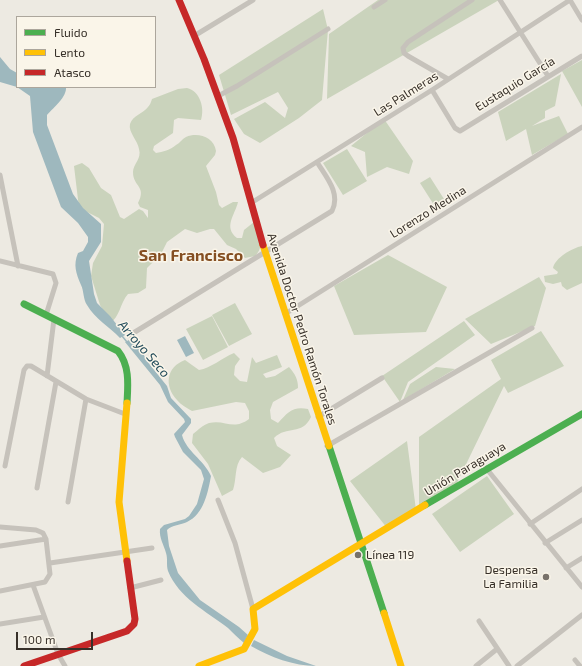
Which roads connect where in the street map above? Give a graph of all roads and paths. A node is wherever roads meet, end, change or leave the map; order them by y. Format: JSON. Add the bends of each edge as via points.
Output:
{"nodes":[{"id":1,"x":179,"y":0,"type":"edge"},
{"id":2,"x":253,"y":0,"type":"edge"},
{"id":3,"x":385,"y":0,"type":"edge"},
{"id":4,"x":472,"y":0,"type":"edge"},
{"id":5,"x":500,"y":0,"type":"edge"},
{"id":6,"x":570,"y":0,"type":"edge"},
{"id":7,"x":374,"y":7,"type":"dead end"},
{"id":8,"x":582,"y":20,"type":"edge"},
{"id":9,"x":328,"y":28,"type":"dead end"},
{"id":10,"x":521,"y":32,"type":"junction"},
{"id":11,"x":194,"y":36,"type":"junction"},
{"id":12,"x":582,"y":56,"type":"edge"},
{"id":13,"x":548,"y":76,"type":"junction"},
{"id":14,"x":448,"y":79,"type":"junction"},
{"id":15,"x":432,"y":90,"type":"junction"},
{"id":16,"x":218,"y":96,"type":"junction"},
{"id":17,"x":582,"y":127,"type":"edge"},
{"id":18,"x":317,"y":162,"type":"junction"},
{"id":19,"x":0,"y":175,"type":"edge"},
{"id":20,"x":1,"y":188,"type":"edge"},
{"id":21,"x":251,"y":202,"type":"junction"},
{"id":22,"x":265,"y":252,"type":"junction"},
{"id":23,"x":0,"y":260,"type":"edge"},
{"id":24,"x":18,"y":266,"type":"junction"},
{"id":25,"x":24,"y":304,"type":"dead end"},
{"id":26,"x":285,"y":314,"type":"junction"},
{"id":27,"x":46,"y":315,"type":"junction"},
{"id":28,"x":54,"y":319,"type":"junction"},
{"id":29,"x":532,"y":328,"type":"dead end"},
{"id":30,"x":130,"y":335,"type":"dead end"},
{"id":31,"x":46,"y":376,"type":"junction"},
{"id":32,"x":382,"y":378,"type":"dead end"},
{"id":33,"x":56,"y":382,"type":"junction"},
{"id":34,"x":86,"y":399,"type":"junction"},
{"id":35,"x":125,"y":414,"type":"junction"},
{"id":36,"x":582,"y":414,"type":"edge"},
{"id":37,"x":318,"y":417,"type":"junction"},
{"id":38,"x":327,"y":446,"type":"junction"},
{"id":39,"x":5,"y":466,"type":"dead end"},
{"id":40,"x":486,"y":468,"type":"junction"},
{"id":41,"x":37,"y":488,"type":"dead end"},
{"id":42,"x":582,"y":489,"type":"edge"},
{"id":43,"x":218,"y":500,"type":"dead end"},
{"id":44,"x":68,"y":502,"type":"dead end"},
{"id":45,"x":582,"y":520,"type":"edge"},
{"id":46,"x":530,"y":524,"type":"junction"},
{"id":47,"x":0,"y":527,"type":"edge"},
{"id":48,"x":46,"y":538,"type":"junction"},
{"id":49,"x":545,"y":543,"type":"junction"},
{"id":50,"x":360,"y":545,"type":"junction"},
{"id":51,"x":0,"y":546,"type":"edge"},
{"id":52,"x":152,"y":548,"type":"dead end"},
{"id":53,"x":125,"y":552,"type":"junction"},
{"id":54,"x":582,"y":558,"type":"edge"},
{"id":55,"x":50,"y":563,"type":"junction"},
{"id":56,"x":566,"y":568,"type":"junction"},
{"id":57,"x":161,"y":580,"type":"dead end"},
{"id":58,"x":33,"y":585,"type":"junction"},
{"id":59,"x":582,"y":587,"type":"edge"},
{"id":60,"x":130,"y":588,"type":"junction"},
{"id":61,"x":0,"y":591,"type":"edge"},
{"id":62,"x":253,"y":609,"type":"junction"},
{"id":63,"x":582,"y":615,"type":"edge"},
{"id":64,"x":44,"y":617,"type":"junction"},
{"id":65,"x":479,"y":621,"type":"dead end"},
{"id":66,"x":0,"y":624,"type":"edge"},
{"id":67,"x":497,"y":649,"type":"junction"},
{"id":68,"x":58,"y":654,"type":"junction"},
{"id":69,"x":575,"y":660,"type":"dead end"},
{"id":70,"x":24,"y":666,"type":"edge"},
{"id":71,"x":65,"y":666,"type":"edge"},
{"id":72,"x":199,"y":666,"type":"edge"},
{"id":73,"x":401,"y":666,"type":"edge"},
{"id":74,"x":476,"y":666,"type":"edge"},
{"id":75,"x":509,"y":666,"type":"edge"},
{"id":76,"x":517,"y":666,"type":"edge"},
{"id":77,"x":580,"y":666,"type":"edge"}],
"edges":[{"from":1,"to":11,"type":"street","name":"Avenida Doctor Pedro Ramón Torales"},
{"from":2,"to":11,"type":"street"},
{"from":3,"to":7,"type":"street"},
{"from":4,"to":14,"type":"street","via":[[408,42],[403,48],[408,56]]},
{"from":5,"to":10,"type":"street"},
{"from":6,"to":8,"type":"street"},
{"from":6,"to":10,"type":"street","name":"Las Palmeras"},
{"from":9,"to":16,"type":"street"},
{"from":10,"to":13,"type":"street"},
{"from":10,"to":14,"type":"street","name":"Las Palmeras"},
{"from":11,"to":16,"type":"street","name":"Avenida Doctor Pedro Ramón Torales"},
{"from":12,"to":13,"type":"street","name":"Eustaquio García"},
{"from":13,"to":15,"type":"street","name":"Eustaquio García","via":[[460,131],[455,128]]},
{"from":14,"to":15,"type":"street","name":"Las Palmeras"},
{"from":15,"to":18,"type":"street","name":"Las Palmeras"},
{"from":16,"to":21,"type":"street","name":"Avenida Doctor Pedro Ramón Torales"},
{"from":17,"to":26,"type":"street","name":"Lorenzo Medina"},
{"from":18,"to":21,"type":"street","name":"Las Palmeras"},
{"from":18,"to":22,"type":"street","via":[[334,190],[336,204],[332,212]]},
{"from":19,"to":20,"type":"street"},
{"from":20,"to":24,"type":"street"},
{"from":21,"to":22,"type":"street","name":"Avenida Doctor Pedro Ramón Torales"},
{"from":22,"to":26,"type":"street","name":"Avenida Doctor Pedro Ramón Torales"},
{"from":22,"to":30,"type":"street"},
{"from":23,"to":24,"type":"street"},
{"from":24,"to":27,"type":"street","via":[[53,274],[56,278]]},
{"from":25,"to":27,"type":"street"},
{"from":26,"to":37,"type":"street","name":"Avenida Doctor Pedro Ramón Torales"},
{"from":27,"to":28,"type":"street"},
{"from":28,"to":31,"type":"street"},
{"from":28,"to":35,"type":"street","via":[[120,352],[128,374]]},
{"from":29,"to":38,"type":"street"},
{"from":31,"to":33,"type":"street"},
{"from":31,"to":39,"type":"street","via":[[31,366],[24,370]]},
{"from":32,"to":37,"type":"street"},
{"from":33,"to":34,"type":"street"},
{"from":33,"to":41,"type":"street"},
{"from":34,"to":35,"type":"street"},
{"from":34,"to":44,"type":"street"},
{"from":35,"to":53,"type":"street","via":[[119,502]]},
{"from":36,"to":40,"type":"street","name":"Unión Paraguaya"},
{"from":37,"to":38,"type":"street","name":"Avenida Doctor Pedro Ramón Torales"},
{"from":38,"to":50,"type":"street","name":"Avenida Doctor Pedro Ramón Torales"},
{"from":40,"to":46,"type":"street"},
{"from":40,"to":50,"type":"street","name":"Unión Paraguaya"},
{"from":42,"to":46,"type":"street"},
{"from":43,"to":62,"type":"street","via":[[235,543]]},
{"from":45,"to":49,"type":"street"},
{"from":46,"to":49,"type":"street"},
{"from":47,"to":48,"type":"street","via":[[36,530],[43,533]]},
{"from":48,"to":51,"type":"street"},
{"from":48,"to":55,"type":"street"},
{"from":49,"to":56,"type":"street"},
{"from":50,"to":62,"type":"street","name":"Unión Paraguaya"},
{"from":50,"to":73,"type":"street","name":"Avenida Doctor Pedro Ramón Torales"},
{"from":52,"to":53,"type":"street"},
{"from":53,"to":55,"type":"street"},
{"from":53,"to":60,"type":"street"},
{"from":54,"to":56,"type":"street"},
{"from":55,"to":58,"type":"street","via":[[47,580]]},
{"from":56,"to":59,"type":"street"},
{"from":57,"to":60,"type":"street"},
{"from":58,"to":61,"type":"street"},
{"from":58,"to":64,"type":"street"},
{"from":60,"to":68,"type":"street","via":[[134,624],[127,631]]},
{"from":62,"to":72,"type":"street","via":[[255,629],[244,649]]},
{"from":63,"to":76,"type":"street"},
{"from":64,"to":66,"type":"street"},
{"from":64,"to":68,"type":"street"},
{"from":65,"to":67,"type":"street"},
{"from":67,"to":74,"type":"street"},
{"from":67,"to":75,"type":"street"},
{"from":68,"to":70,"type":"street"},
{"from":68,"to":71,"type":"street"},
{"from":69,"to":77,"type":"street"}]}
